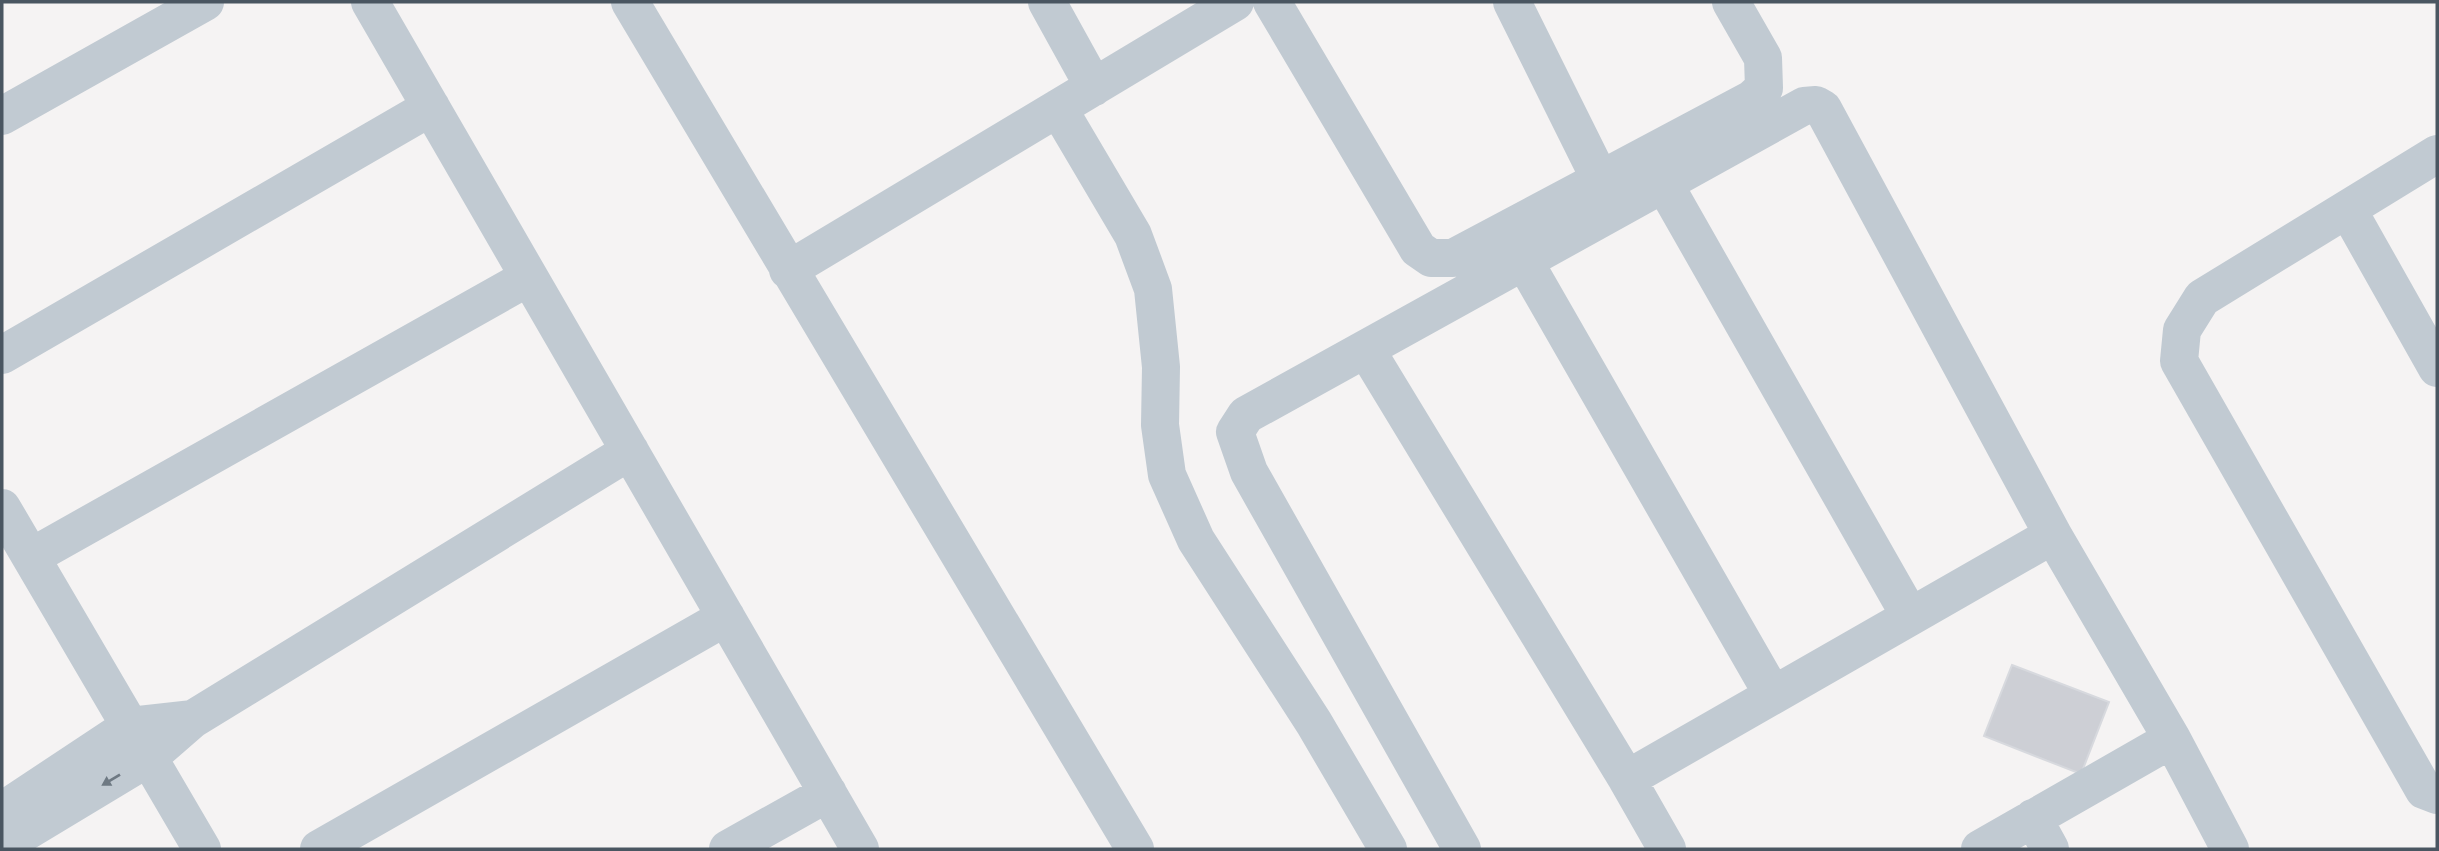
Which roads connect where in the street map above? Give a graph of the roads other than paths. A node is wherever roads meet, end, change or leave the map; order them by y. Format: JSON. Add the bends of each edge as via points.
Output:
{"nodes":[{"id":1,"x":205,"y":2,"type":"edge"},
{"id":2,"x":370,"y":2,"type":"edge"},
{"id":3,"x":630,"y":2,"type":"edge"},
{"id":4,"x":1047,"y":2,"type":"edge"},
{"id":5,"x":1235,"y":2,"type":"edge"},
{"id":6,"x":1272,"y":2,"type":"edge"},
{"id":7,"x":1512,"y":2,"type":"edge"},
{"id":8,"x":1731,"y":2,"type":"edge"},
{"id":9,"x":1094,"y":87,"type":"junction"},
{"id":10,"x":431,"y":107,"type":"junction"},
{"id":11,"x":1058,"y":108,"type":"junction"},
{"id":12,"x":2,"y":116,"type":"edge"},
{"id":13,"x":2437,"y":154,"type":"edge"},
{"id":14,"x":1600,"y":179,"type":"junction"},
{"id":15,"x":1663,"y":182,"type":"junction"},
{"id":16,"x":2348,"y":210,"type":"junction"},
{"id":17,"x":1524,"y":261,"type":"junction"},
{"id":18,"x":788,"y":270,"type":"junction"},
{"id":19,"x":529,"y":276,"type":"junction"},
{"id":20,"x":1367,"y":351,"type":"junction"},
{"id":21,"x":2,"y":355,"type":"edge"},
{"id":22,"x":2437,"y":368,"type":"edge"},
{"id":23,"x":630,"y":451,"type":"junction"},
{"id":24,"x":2,"y":508,"type":"edge"},
{"id":25,"x":2053,"y":535,"type":"junction"},
{"id":26,"x":31,"y":557,"type":"junction"},
{"id":27,"x":1910,"y":616,"type":"junction"},
{"id":28,"x":726,"y":617,"type":"junction"},
{"id":29,"x":1773,"y":695,"type":"junction"},
{"id":30,"x":2172,"y":739,"type":"junction"},
{"id":31,"x":139,"y":742,"type":"junction"},
{"id":32,"x":1626,"y":779,"type":"junction"},
{"id":33,"x":828,"y":793,"type":"junction"},
{"id":34,"x":2437,"y":794,"type":"edge"},
{"id":35,"x":2,"y":811,"type":"edge"},
{"id":36,"x":2042,"y":834,"type":"edge"},
{"id":37,"x":2,"y":846,"type":"edge"},
{"id":38,"x":202,"y":849,"type":"edge"},
{"id":39,"x":319,"y":849,"type":"edge"},
{"id":40,"x":727,"y":849,"type":"edge"},
{"id":41,"x":860,"y":849,"type":"edge"},
{"id":42,"x":1135,"y":849,"type":"edge"},
{"id":43,"x":1388,"y":849,"type":"edge"},
{"id":44,"x":1462,"y":849,"type":"edge"},
{"id":45,"x":1667,"y":849,"type":"edge"},
{"id":46,"x":1980,"y":849,"type":"edge"},
{"id":47,"x":2230,"y":849,"type":"edge"}],
"edges":[{"from":1,"to":12,"type":"street"},
{"from":2,"to":10,"type":"street"},
{"from":3,"to":18,"type":"street"},
{"from":4,"to":9,"type":"street"},
{"from":5,"to":9,"type":"street"},
{"from":6,"to":14,"type":"street","via":[[1418,249],[1431,258],[1453,258]]},
{"from":7,"to":14,"type":"street"},
{"from":8,"to":14,"type":"street","via":[[1763,58],[1764,88],[1752,99]]},
{"from":9,"to":11,"type":"street"},
{"from":10,"to":19,"type":"street"},
{"from":10,"to":21,"type":"street"},
{"from":11,"to":18,"type":"street"},
{"from":11,"to":43,"type":"street","via":[[1133,235],[1153,289],[1167,475],[1196,540],[1314,723]]},
{"from":13,"to":16,"type":"street"},
{"from":15,"to":17,"type":"street"},
{"from":15,"to":25,"type":"street","via":[[1804,106],[1823,110]]},
{"from":15,"to":27,"type":"street"},
{"from":16,"to":22,"type":"street"},
{"from":16,"to":34,"type":"street","via":[[2202,298],[2182,330],[2179,361],[2424,790]]},
{"from":17,"to":20,"type":"street"},
{"from":17,"to":29,"type":"street"},
{"from":18,"to":42,"type":"street"},
{"from":19,"to":23,"type":"street"},
{"from":19,"to":26,"type":"street"},
{"from":20,"to":32,"type":"street"},
{"from":20,"to":44,"type":"street","via":[[1246,415],[1234,432],[1249,472]]},
{"from":23,"to":28,"type":"street"},
{"from":23,"to":31,"type":"street","via":[[193,719]]},
{"from":24,"to":26,"type":"street"},
{"from":25,"to":27,"type":"street"},
{"from":25,"to":30,"type":"street"},
{"from":26,"to":31,"type":"street"},
{"from":27,"to":29,"type":"street"},
{"from":28,"to":33,"type":"street"},
{"from":28,"to":39,"type":"street"},
{"from":29,"to":32,"type":"street"},
{"from":30,"to":36,"type":"street"},
{"from":30,"to":47,"type":"street"},
{"from":31,"to":35,"type":"street"},
{"from":31,"to":37,"type":"street","one_way":true},
{"from":31,"to":38,"type":"street"},
{"from":32,"to":45,"type":"street"},
{"from":33,"to":40,"type":"street"},
{"from":33,"to":41,"type":"street"},
{"from":36,"to":46,"type":"street"}]}
